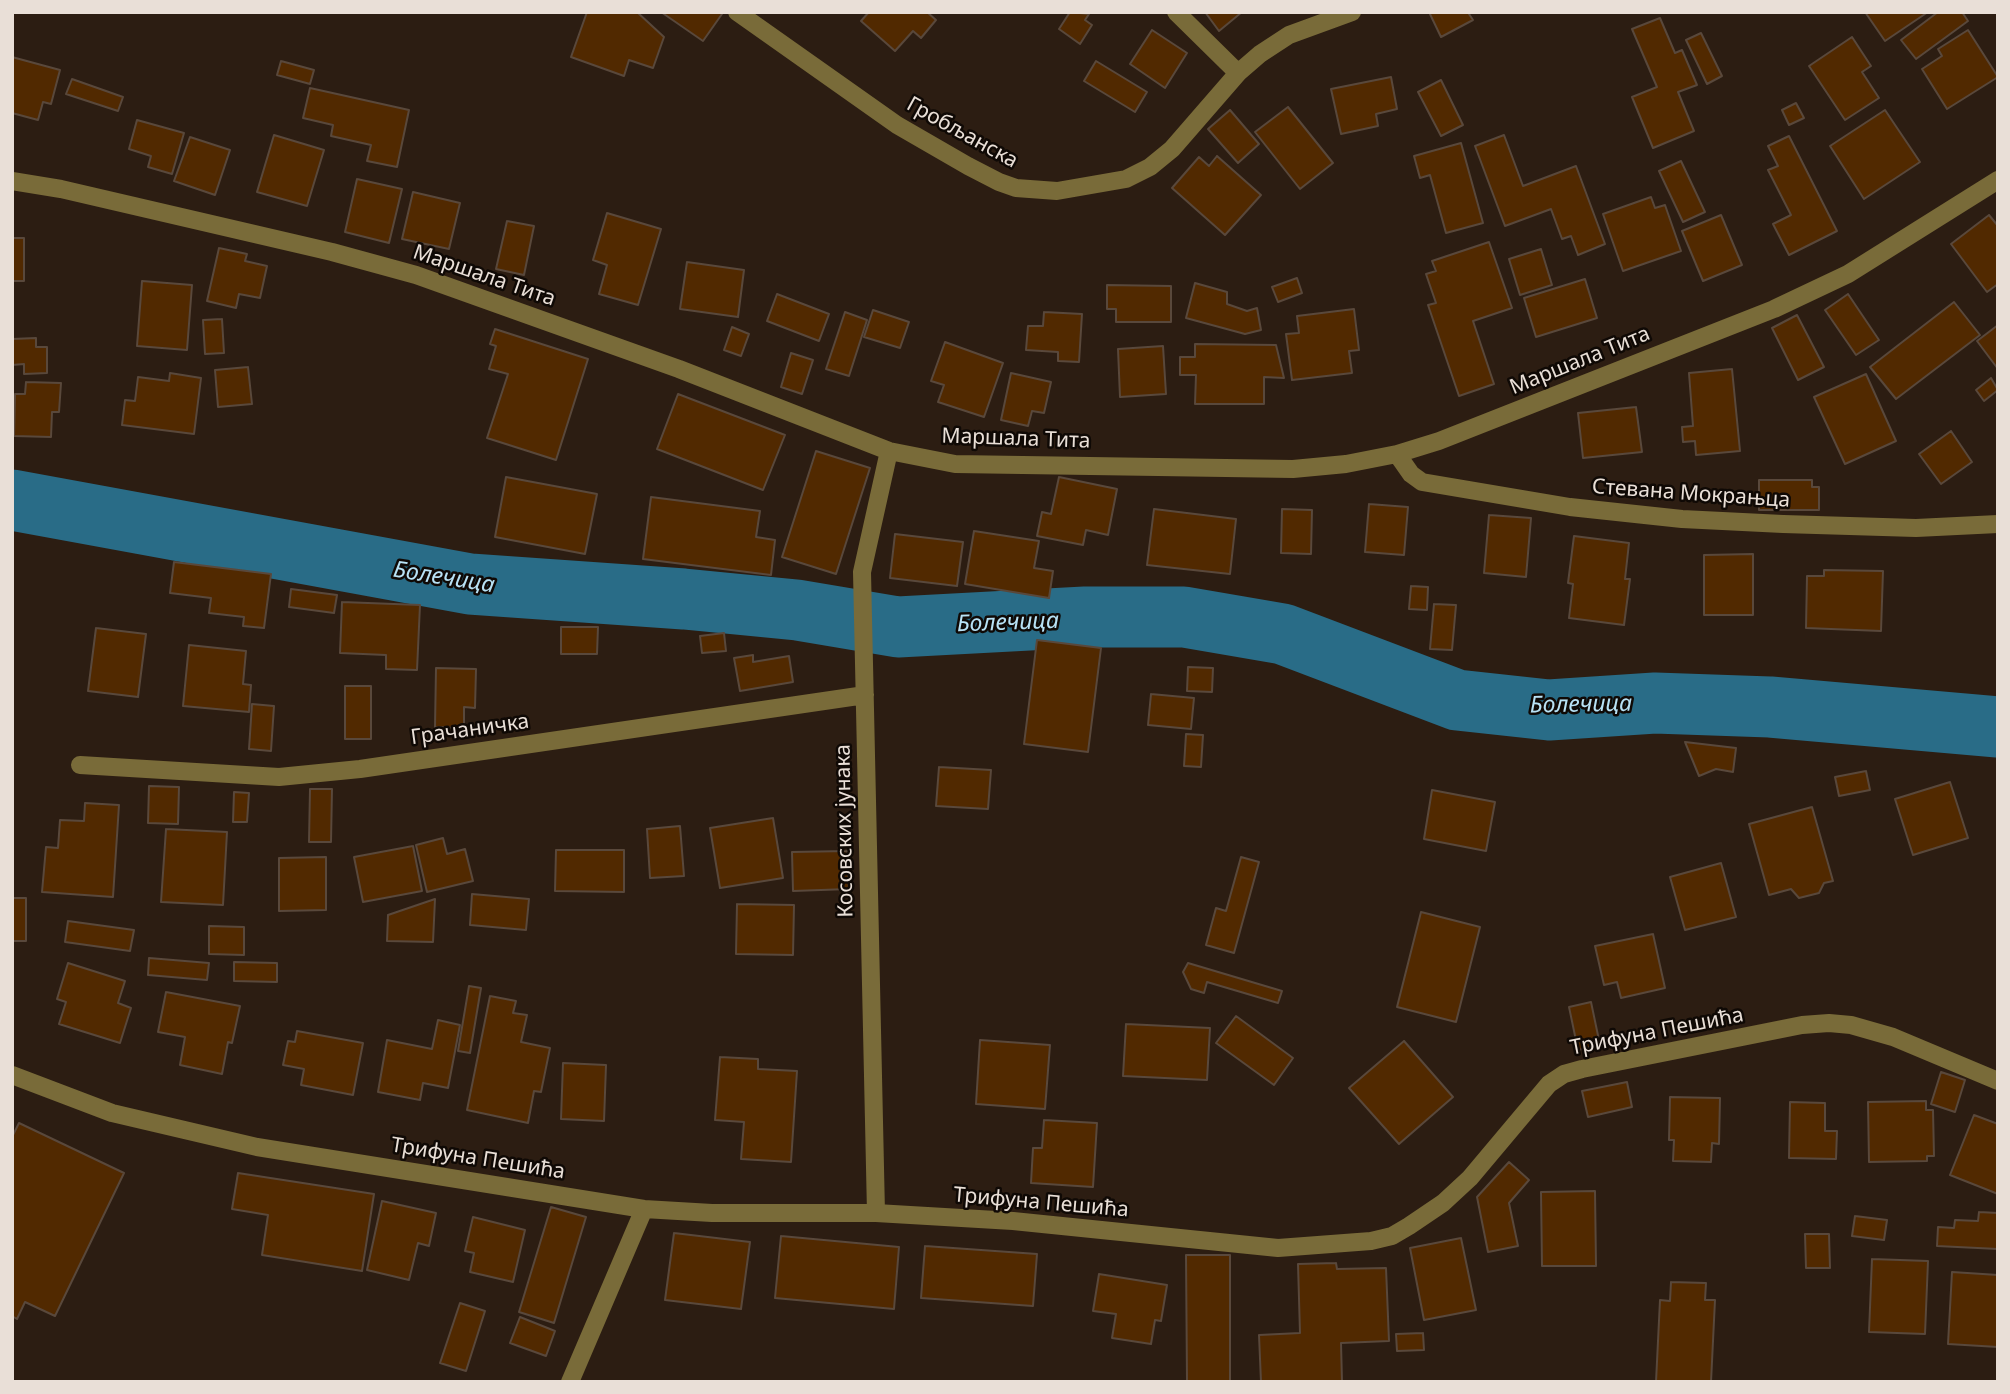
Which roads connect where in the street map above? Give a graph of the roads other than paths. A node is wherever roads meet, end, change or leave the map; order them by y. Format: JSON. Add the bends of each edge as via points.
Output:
{"nodes":[{"id":1,"x":737,"y":12,"type":"edge"},
{"id":2,"x":1176,"y":12,"type":"edge"},
{"id":3,"x":1352,"y":12,"type":"edge"},
{"id":4,"x":1238,"y":73,"type":"junction"},
{"id":5,"x":1998,"y":180,"type":"edge"},
{"id":6,"x":12,"y":181,"type":"edge"},
{"id":7,"x":889,"y":451,"type":"junction"},
{"id":8,"x":1397,"y":454,"type":"junction"},
{"id":9,"x":1998,"y":524,"type":"edge"},
{"id":10,"x":865,"y":695,"type":"junction"},
{"id":11,"x":80,"y":765,"type":"dead end"},
{"id":12,"x":12,"y":1075,"type":"edge"},
{"id":13,"x":1998,"y":1081,"type":"edge"},
{"id":14,"x":644,"y":1209,"type":"junction"},
{"id":15,"x":876,"y":1213,"type":"junction"},
{"id":16,"x":570,"y":1382,"type":"edge"}],
"edges":[{"from":1,"to":4,"type":"street","name":"Гробљанска","via":[[897,125],[1016,188],[1081,188],[1126,179],[1150,167],[1172,149]]},
{"from":2,"to":4,"type":"street"},
{"from":3,"to":4,"type":"street","name":"Гробљанска","via":[[1289,35]]},
{"from":5,"to":8,"type":"street","name":"Маршала Тита","via":[[1848,274],[1774,309]]},
{"from":6,"to":7,"type":"street","name":"Маршала Тита","via":[[416,275]]},
{"from":7,"to":8,"type":"street","name":"Маршала Тита","via":[[968,464],[1280,469]]},
{"from":7,"to":10,"type":"street","name":"Косовских јунака","via":[[862,572]]},
{"from":8,"to":9,"type":"street","name":"Стевана Мокрањца","via":[[1422,482],[1570,507],[1783,524],[1916,528]]},
{"from":10,"to":11,"type":"street","name":"Грачаничка","via":[[279,777]]},
{"from":10,"to":15,"type":"street","name":"Косовских јунака"},
{"from":12,"to":14,"type":"street","name":"Трифуна Пешића","via":[[112,1113],[230,1141]]},
{"from":13,"to":15,"type":"street","name":"Трифуна Пешића","via":[[1893,1037],[1829,1023],[1582,1069],[1549,1084],[1470,1178],[1443,1203],[1392,1236],[1349,1244],[1278,1248],[1013,1221]]},
{"from":14,"to":15,"type":"street","name":"Трифуна Пешића"},
{"from":14,"to":16,"type":"street"}]}
